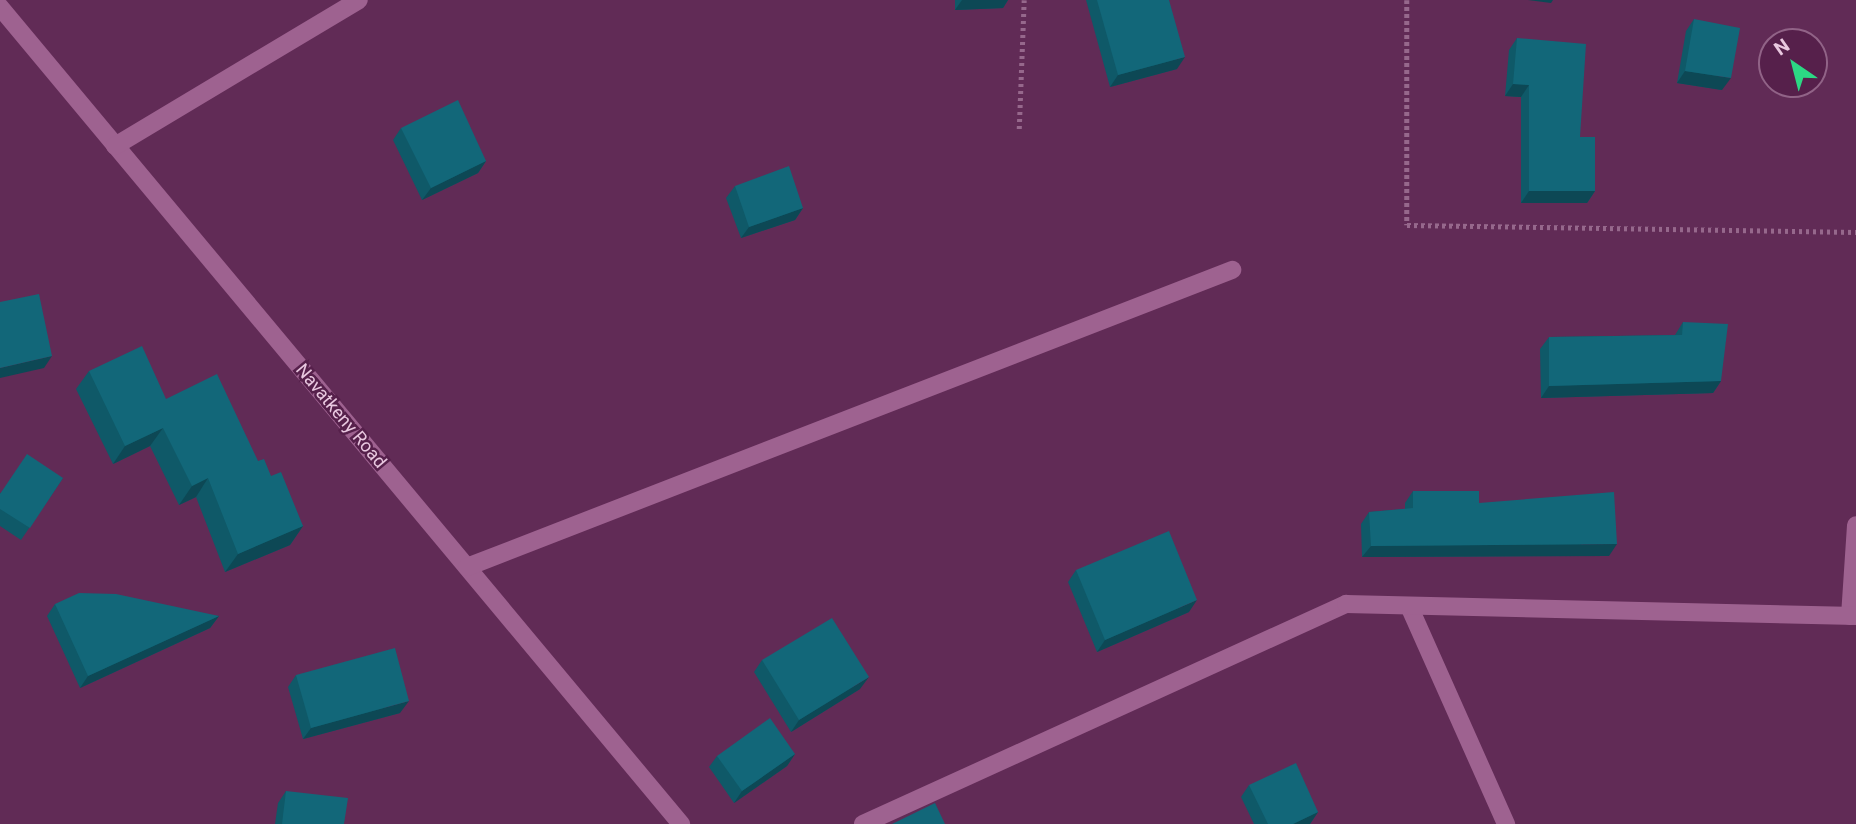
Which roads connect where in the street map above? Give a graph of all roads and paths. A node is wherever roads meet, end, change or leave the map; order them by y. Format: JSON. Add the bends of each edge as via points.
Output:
{"nodes":[{"id":1,"x":359,"y":0,"type":"edge"},
{"id":2,"x":1024,"y":0,"type":"edge"},
{"id":3,"x":1407,"y":0,"type":"edge"},
{"id":4,"x":0,"y":7,"type":"edge"},
{"id":5,"x":1019,"y":129,"type":"dead end"},
{"id":6,"x":115,"y":146,"type":"junction"},
{"id":7,"x":1856,"y":232,"type":"edge"},
{"id":8,"x":1232,"y":270,"type":"dead end"},
{"id":9,"x":1856,"y":525,"type":"edge"},
{"id":10,"x":467,"y":567,"type":"junction"},
{"id":11,"x":1409,"y":606,"type":"junction"},
{"id":12,"x":1853,"y":616,"type":"edge"},
{"id":13,"x":681,"y":824,"type":"edge"},
{"id":14,"x":863,"y":824,"type":"edge"},
{"id":15,"x":1506,"y":824,"type":"edge"}],
"edges":[{"from":1,"to":6,"type":"street"},
{"from":2,"to":5,"type":"path"},
{"from":3,"to":7,"type":"path","via":[[1407,225]]},
{"from":4,"to":6,"type":"street","name":"Navatkeny Road"},
{"from":6,"to":10,"type":"street","name":"Navatkeny Road"},
{"from":8,"to":10,"type":"street"},
{"from":9,"to":12,"type":"street"},
{"from":10,"to":13,"type":"street","name":"Navatkeny Road"},
{"from":11,"to":12,"type":"street"},
{"from":11,"to":14,"type":"street","via":[[1346,604]]},
{"from":11,"to":15,"type":"street"}]}
